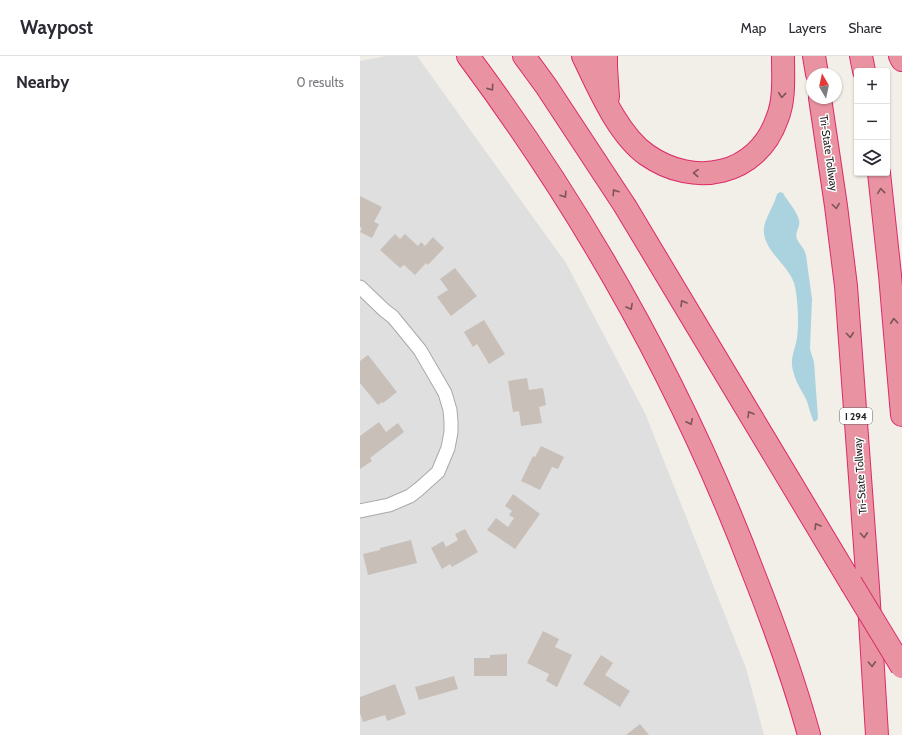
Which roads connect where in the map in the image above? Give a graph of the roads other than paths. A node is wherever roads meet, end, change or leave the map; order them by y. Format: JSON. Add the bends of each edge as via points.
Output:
{"nodes":[{"id":1,"x":468,"y":56,"type":"edge"},
{"id":2,"x":524,"y":56,"type":"edge"},
{"id":3,"x":582,"y":56,"type":"edge"},
{"id":4,"x":606,"y":56,"type":"edge"},
{"id":5,"x":783,"y":56,"type":"edge"},
{"id":6,"x":814,"y":56,"type":"edge"},
{"id":7,"x":862,"y":56,"type":"edge"},
{"id":8,"x":900,"y":56,"type":"edge"},
{"id":9,"x":902,"y":60,"type":"edge"},
{"id":10,"x":815,"y":68,"type":"edge"},
{"id":11,"x":864,"y":68,"type":"edge"},
{"id":12,"x":821,"y":104,"type":"edge"},
{"id":13,"x":610,"y":110,"type":"junction"},
{"id":14,"x":879,"y":176,"type":"edge"},
{"id":15,"x":360,"y":287,"type":"edge"},
{"id":16,"x":902,"y":415,"type":"edge"},
{"id":17,"x":360,"y":511,"type":"edge"},
{"id":18,"x":902,"y":667,"type":"edge"},
{"id":19,"x":809,"y":735,"type":"edge"},
{"id":20,"x":877,"y":735,"type":"edge"}],
"edges":[{"from":1,"to":19,"type":"highway","one_way":true,"via":[[538,155],[591,238],[673,388],[710,465],[768,608]]},
{"from":18,"to":2,"type":"highway","one_way":true,"bridge":true,"via":[[624,206]]},
{"from":3,"to":13,"type":"highway"},
{"from":4,"to":13,"type":"highway","via":[[606,88]]},
{"from":5,"to":13,"type":"highway","one_way":true,"via":[[783,89],[777,120],[764,144],[748,160],[730,169],[707,174],[683,172],[663,165],[634,144]]},
{"from":6,"to":10,"type":"highway"},
{"from":7,"to":11,"type":"highway"},
{"from":8,"to":9,"type":"highway"},
{"from":12,"to":20,"type":"highway","name":"Tri-State Tollway","number":"I 294","one_way":true,"via":[[846,286]]},
{"from":16,"to":14,"type":"highway","one_way":true},
{"from":15,"to":17,"type":"street","via":[[393,317],[420,350],[445,393],[450,410],[451,432],[448,448],[438,472],[420,489],[389,504]]}]}
